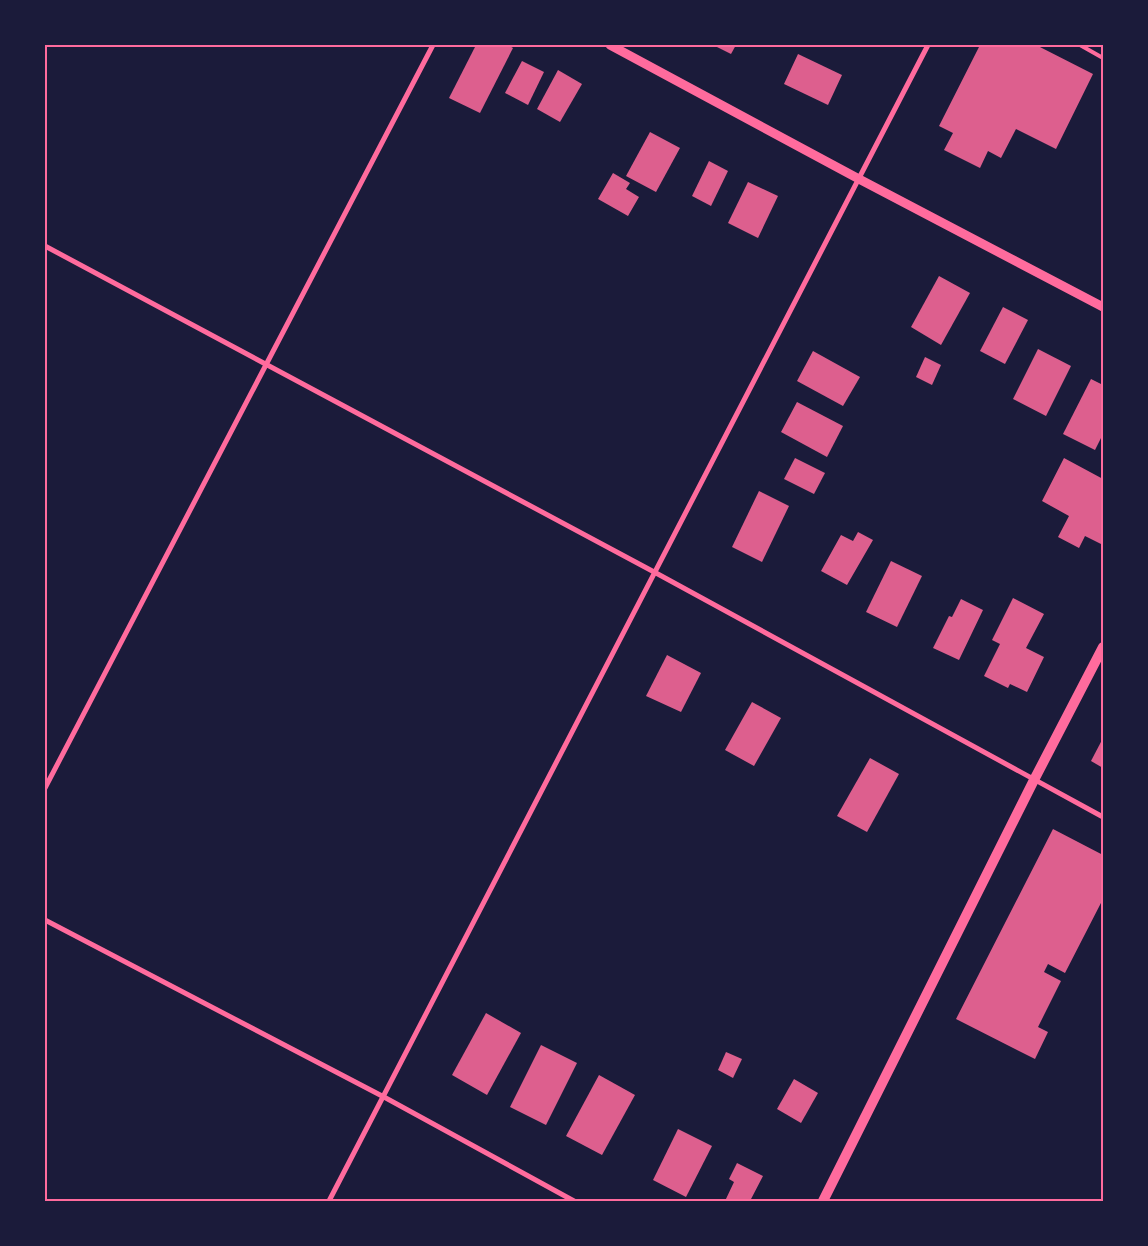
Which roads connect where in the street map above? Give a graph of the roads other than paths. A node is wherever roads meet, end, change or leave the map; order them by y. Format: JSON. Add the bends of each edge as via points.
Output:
{"nodes":[{"id":1,"x":433,"y":45,"type":"edge"},
{"id":2,"x":610,"y":45,"type":"edge"},
{"id":3,"x":928,"y":45,"type":"edge"},
{"id":4,"x":1080,"y":45,"type":"edge"},
{"id":5,"x":1103,"y":58,"type":"edge"},
{"id":6,"x":859,"y":179,"type":"junction"},
{"id":7,"x":45,"y":246,"type":"edge"},
{"id":8,"x":1103,"y":307,"type":"edge"},
{"id":9,"x":265,"y":364,"type":"junction"},
{"id":10,"x":656,"y":573,"type":"junction"},
{"id":11,"x":1103,"y":647,"type":"edge"},
{"id":12,"x":1034,"y":780,"type":"junction"},
{"id":13,"x":45,"y":788,"type":"edge"},
{"id":14,"x":1103,"y":817,"type":"edge"},
{"id":15,"x":45,"y":920,"type":"edge"},
{"id":16,"x":384,"y":1097,"type":"junction"},
{"id":17,"x":329,"y":1201,"type":"edge"},
{"id":18,"x":574,"y":1201,"type":"edge"},
{"id":19,"x":823,"y":1201,"type":"edge"}],
"edges":[{"from":1,"to":9,"type":"street"},
{"from":2,"to":6,"type":"street"},
{"from":3,"to":6,"type":"street"},
{"from":4,"to":5,"type":"lane"},
{"from":6,"to":8,"type":"street"},
{"from":6,"to":10,"type":"street"},
{"from":7,"to":9,"type":"street"},
{"from":9,"to":10,"type":"street"},
{"from":9,"to":13,"type":"street"},
{"from":10,"to":12,"type":"street"},
{"from":10,"to":16,"type":"street"},
{"from":11,"to":12,"type":"main road"},
{"from":12,"to":14,"type":"street"},
{"from":12,"to":19,"type":"main road"},
{"from":15,"to":16,"type":"street"},
{"from":16,"to":17,"type":"street"},
{"from":16,"to":18,"type":"street"}]}
